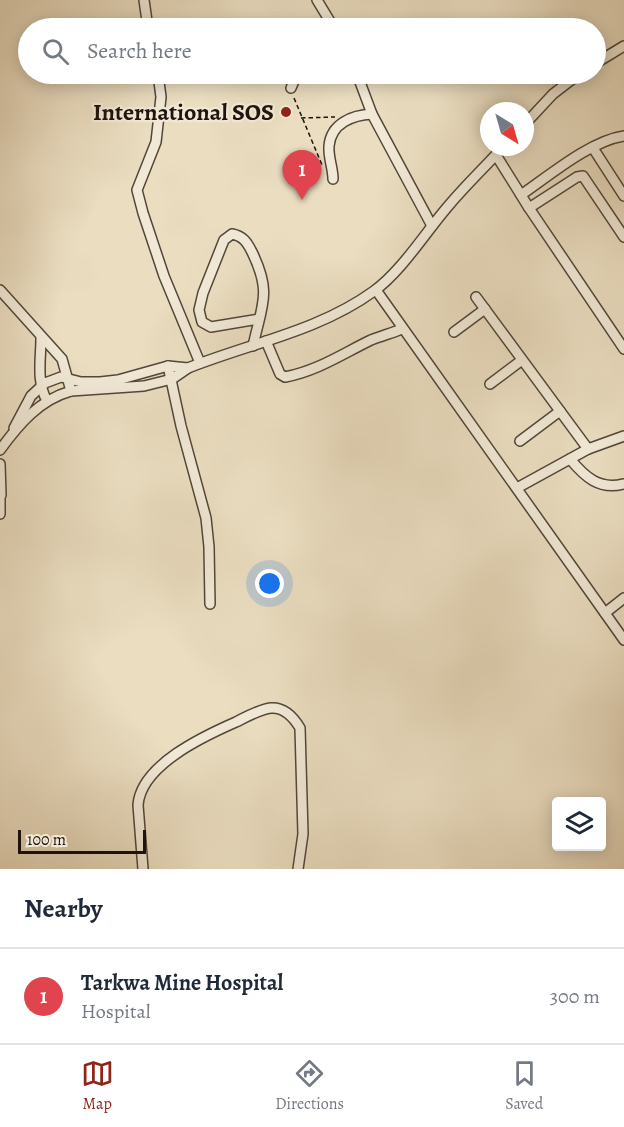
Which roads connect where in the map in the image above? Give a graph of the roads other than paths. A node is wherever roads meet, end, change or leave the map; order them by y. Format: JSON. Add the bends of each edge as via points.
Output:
{"nodes":[{"id":1,"x":144,"y":0,"type":"edge"},
{"id":2,"x":317,"y":0,"type":"edge"},
{"id":3,"x":147,"y":18,"type":"edge"},
{"id":4,"x":328,"y":18,"type":"edge"},
{"id":5,"x":624,"y":46,"type":"edge"},
{"id":6,"x":606,"y":57,"type":"edge"},
{"id":7,"x":159,"y":84,"type":"edge"},
{"id":8,"x":293,"y":84,"type":"edge"},
{"id":9,"x":361,"y":84,"type":"edge"},
{"id":10,"x":566,"y":84,"type":"edge"},
{"id":11,"x":291,"y":88,"type":"road end"},
{"id":12,"x":372,"y":114,"type":"junction"},
{"id":13,"x":534,"y":114,"type":"edge"},
{"id":14,"x":624,"y":136,"type":"edge"},
{"id":15,"x":593,"y":148,"type":"junction"},
{"id":16,"x":495,"y":156,"type":"edge"},
{"id":17,"x":497,"y":156,"type":"edge"},
{"id":18,"x":333,"y":179,"type":"road end"},
{"id":19,"x":521,"y":195,"type":"junction"},
{"id":20,"x":624,"y":196,"type":"edge"},
{"id":21,"x":529,"y":208,"type":"junction"},
{"id":22,"x":432,"y":226,"type":"junction"},
{"id":23,"x":624,"y":237,"type":"edge"},
{"id":24,"x":0,"y":290,"type":"edge"},
{"id":25,"x":376,"y":290,"type":"junction"},
{"id":26,"x":476,"y":297,"type":"dead end"},
{"id":27,"x":485,"y":309,"type":"junction"},
{"id":28,"x":259,"y":319,"type":"junction"},
{"id":29,"x":402,"y":329,"type":"junction"},
{"id":30,"x":454,"y":332,"type":"dead end"},
{"id":31,"x":41,"y":338,"type":"junction"},
{"id":32,"x":621,"y":338,"type":"edge"},
{"id":33,"x":266,"y":341,"type":"junction"},
{"id":34,"x":253,"y":346,"type":"junction"},
{"id":35,"x":624,"y":349,"type":"edge"},
{"id":36,"x":522,"y":360,"type":"junction"},
{"id":37,"x":200,"y":363,"type":"junction"},
{"id":38,"x":168,"y":366,"type":"junction"},
{"id":39,"x":188,"y":368,"type":"junction"},
{"id":40,"x":68,"y":378,"type":"junction"},
{"id":41,"x":172,"y":379,"type":"junction"},
{"id":42,"x":119,"y":384,"type":"junction"},
{"id":43,"x":490,"y":384,"type":"dead end"},
{"id":44,"x":40,"y":386,"type":"junction"},
{"id":45,"x":71,"y":391,"type":"junction"},
{"id":46,"x":47,"y":400,"type":"junction"},
{"id":47,"x":560,"y":411,"type":"junction"},
{"id":48,"x":11,"y":436,"type":"junction"},
{"id":49,"x":624,"y":436,"type":"edge"},
{"id":50,"x":520,"y":441,"type":"dead end"},
{"id":51,"x":588,"y":449,"type":"junction"},
{"id":52,"x":0,"y":450,"type":"edge"},
{"id":53,"x":570,"y":459,"type":"junction"},
{"id":54,"x":0,"y":464,"type":"edge"},
{"id":55,"x":623,"y":484,"type":"edge"},
{"id":56,"x":517,"y":488,"type":"junction"},
{"id":57,"x":0,"y":495,"type":"edge"},
{"id":58,"x":0,"y":514,"type":"edge"},
{"id":59,"x":624,"y":598,"type":"edge"},
{"id":60,"x":210,"y":603,"type":"dead end"},
{"id":61,"x":605,"y":613,"type":"junction"},
{"id":62,"x":624,"y":640,"type":"edge"},
{"id":63,"x":143,"y":869,"type":"edge"},
{"id":64,"x":298,"y":869,"type":"edge"}],
"edges":[{"from":1,"to":3,"type":"street"},
{"from":2,"to":4,"type":"street"},
{"from":5,"to":6,"type":"street"},
{"from":7,"to":37,"type":"street","via":[[156,142],[137,190],[164,276]]},
{"from":8,"to":11,"type":"street"},
{"from":9,"to":12,"type":"street"},
{"from":10,"to":13,"type":"street"},
{"from":12,"to":18,"type":"street","via":[[348,118],[337,128],[329,144]]},
{"from":12,"to":22,"type":"street"},
{"from":14,"to":15,"type":"street"},
{"from":15,"to":19,"type":"street"},
{"from":15,"to":20,"type":"street"},
{"from":16,"to":22,"type":"street"},
{"from":17,"to":19,"type":"street"},
{"from":19,"to":21,"type":"street"},
{"from":21,"to":23,"type":"street","via":[[583,176]]},
{"from":21,"to":32,"type":"street"},
{"from":22,"to":25,"type":"street"},
{"from":24,"to":31,"type":"street"},
{"from":25,"to":29,"type":"street"},
{"from":25,"to":33,"type":"street","via":[[319,322]]},
{"from":26,"to":27,"type":"street"},
{"from":27,"to":30,"type":"street"},
{"from":27,"to":36,"type":"street"},
{"from":28,"to":28,"type":"street","via":[[265,286],[261,270],[246,241],[232,234],[224,240],[202,294],[202,322],[211,327]]},
{"from":28,"to":34,"type":"street"},
{"from":29,"to":33,"type":"street","via":[[327,364],[285,377],[280,374]]},
{"from":29,"to":56,"type":"street"},
{"from":31,"to":40,"type":"street","via":[[62,359]]},
{"from":31,"to":44,"type":"street"},
{"from":32,"to":35,"type":"street"},
{"from":33,"to":34,"type":"street"},
{"from":34,"to":37,"type":"street"},
{"from":36,"to":43,"type":"street"},
{"from":36,"to":47,"type":"street"},
{"from":37,"to":39,"type":"street"},
{"from":38,"to":39,"type":"street"},
{"from":38,"to":41,"type":"street"},
{"from":38,"to":42,"type":"street"},
{"from":39,"to":41,"type":"street"},
{"from":40,"to":42,"type":"street"},
{"from":40,"to":44,"type":"street"},
{"from":40,"to":45,"type":"street"},
{"from":41,"to":42,"type":"street","via":[[144,386]]},
{"from":41,"to":60,"type":"street","via":[[206,518]]},
{"from":42,"to":45,"type":"street"},
{"from":44,"to":46,"type":"street"},
{"from":44,"to":48,"type":"street"},
{"from":45,"to":46,"type":"street"},
{"from":46,"to":48,"type":"street"},
{"from":47,"to":50,"type":"street"},
{"from":47,"to":51,"type":"street"},
{"from":48,"to":52,"type":"street"},
{"from":49,"to":51,"type":"street"},
{"from":51,"to":53,"type":"street"},
{"from":53,"to":55,"type":"street","via":[[585,477],[596,483],[612,487]]},
{"from":53,"to":56,"type":"street"},
{"from":54,"to":57,"type":"street"},
{"from":56,"to":61,"type":"street"},
{"from":57,"to":58,"type":"street"},
{"from":59,"to":61,"type":"street"},
{"from":61,"to":62,"type":"street"},
{"from":63,"to":64,"type":"street","via":[[138,805],[139,794],[147,782],[180,751],[215,731],[271,708],[284,711],[300,728],[303,834]]}]}
